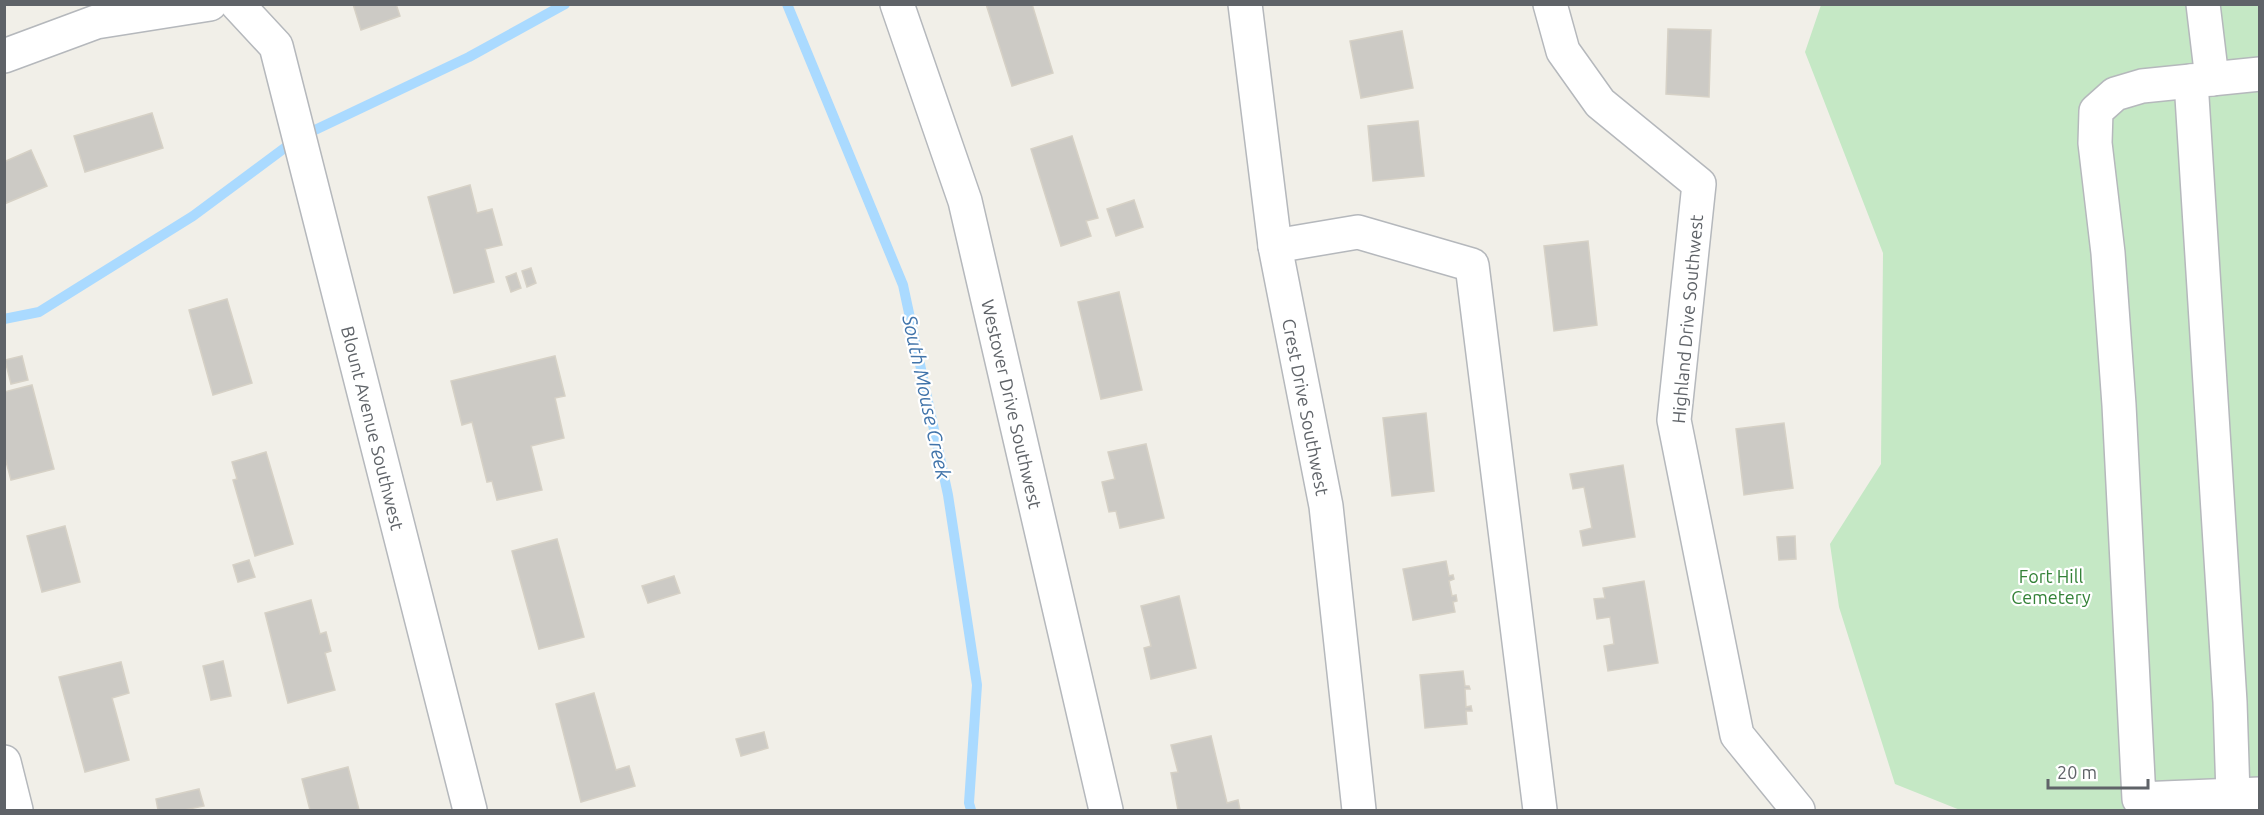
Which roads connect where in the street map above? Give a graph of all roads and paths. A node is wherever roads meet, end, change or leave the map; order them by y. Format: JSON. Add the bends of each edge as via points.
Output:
{"nodes":[{"id":1,"x":210,"y":4,"type":"edge"},
{"id":2,"x":237,"y":4,"type":"edge"},
{"id":3,"x":897,"y":4,"type":"edge"},
{"id":4,"x":1245,"y":4,"type":"edge"},
{"id":5,"x":1550,"y":4,"type":"edge"},
{"id":6,"x":2203,"y":4,"type":"edge"},
{"id":7,"x":4,"y":56,"type":"edge"},
{"id":8,"x":2259,"y":74,"type":"edge"},
{"id":9,"x":2202,"y":80,"type":"junction"},
{"id":10,"x":1275,"y":246,"type":"junction"},
{"id":11,"x":4,"y":762,"type":"edge"},
{"id":12,"x":2246,"y":795,"type":"edge"},
{"id":13,"x":16,"y":810,"type":"edge"},
{"id":14,"x":470,"y":810,"type":"edge"},
{"id":15,"x":1106,"y":810,"type":"edge"},
{"id":16,"x":1359,"y":810,"type":"edge"},
{"id":17,"x":1540,"y":810,"type":"edge"},
{"id":18,"x":1797,"y":810,"type":"edge"}],
"edges":[{"from":1,"to":7,"type":"street","via":[[96,22]]},
{"from":2,"to":14,"type":"street","name":"Blount Avenue Southwest","via":[[276,46]]},
{"from":3,"to":15,"type":"street","name":"Westover Drive Southwest","via":[[965,201]]},
{"from":4,"to":10,"type":"street","name":"Crest Drive Southwest"},
{"from":5,"to":18,"type":"street","name":"Highland Drive Southwest","via":[[1563,51],[1600,103],[1699,184],[1674,420],[1737,735]]},
{"from":6,"to":9,"type":"street"},
{"from":8,"to":9,"type":"street"},
{"from":9,"to":12,"type":"street","via":[[2230,702]]},
{"from":9,"to":12,"type":"street","via":[[2142,86],[2115,94],[2096,111],[2094,143],[2108,253],[2118,393],[2139,799]]},
{"from":10,"to":16,"type":"street","name":"Crest Drive Southwest","via":[[1326,506]]},
{"from":10,"to":17,"type":"street","via":[[1358,232],[1472,265]]},
{"from":11,"to":13,"type":"street"}]}
